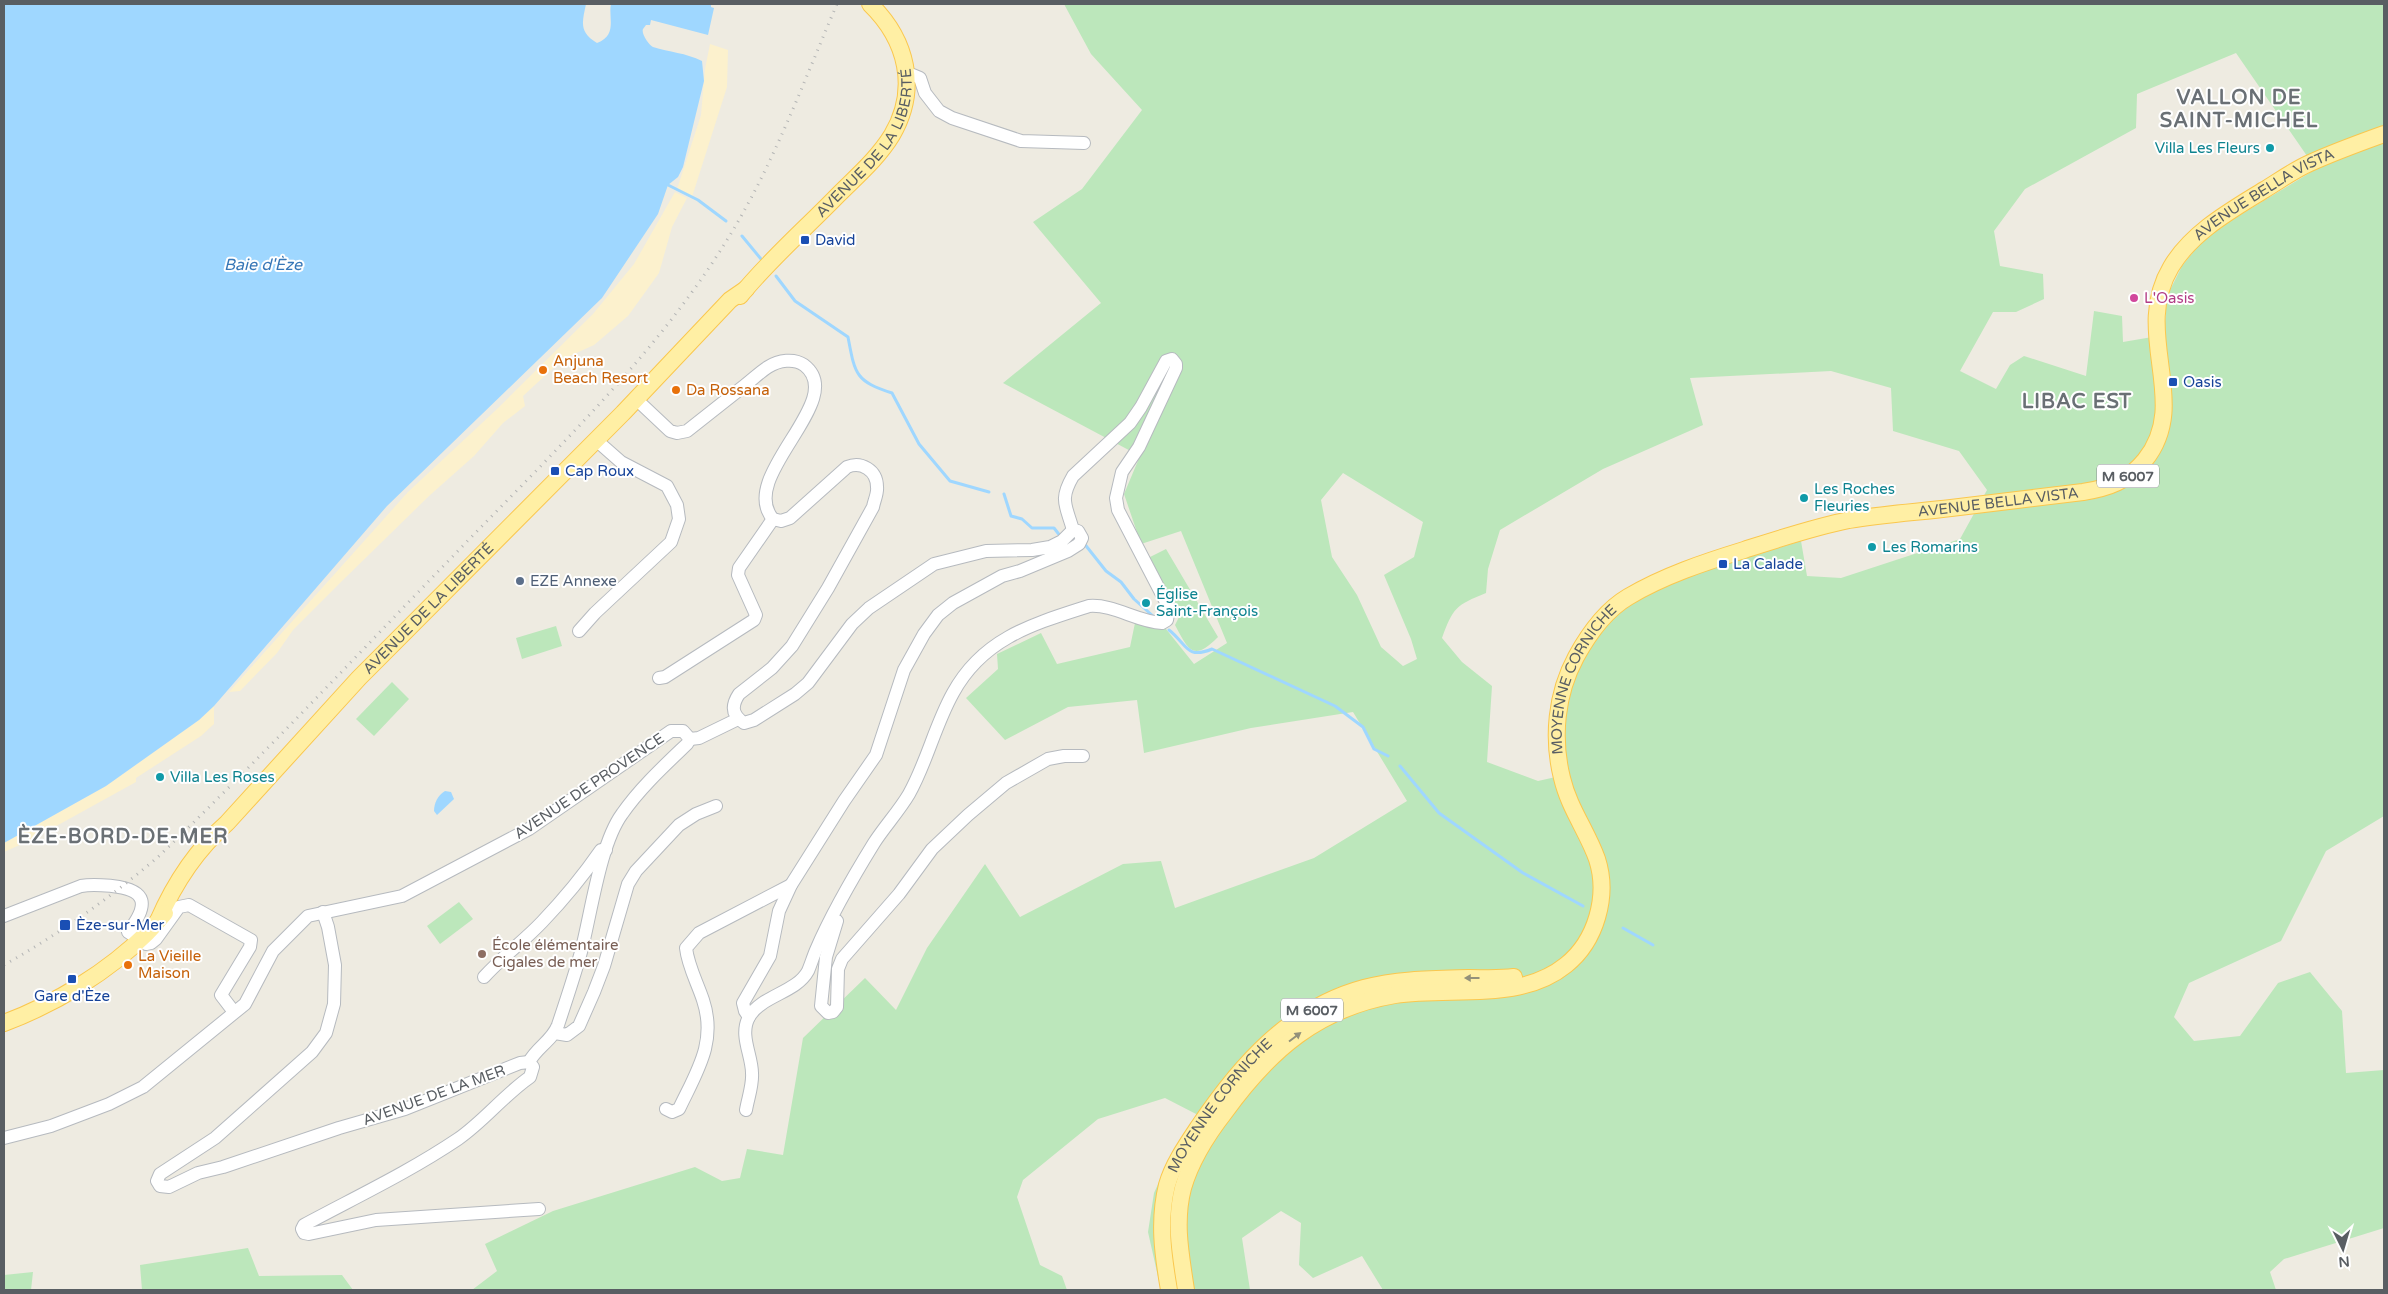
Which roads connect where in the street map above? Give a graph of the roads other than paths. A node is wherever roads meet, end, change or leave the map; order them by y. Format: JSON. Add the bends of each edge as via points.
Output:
{"nodes":[{"id":1,"x":870,"y":4,"type":"edge"},
{"id":2,"x":908,"y":73,"type":"junction"},
{"id":3,"x":2384,"y":134,"type":"edge"},
{"id":4,"x":1084,"y":143,"type":"dead end"},
{"id":5,"x":636,"y":399,"type":"junction"},
{"id":6,"x":596,"y":440,"type":"junction"},
{"id":7,"x":773,"y":520,"type":"junction"},
{"id":8,"x":1073,"y":530,"type":"junction"},
{"id":9,"x":1664,"y":580,"type":"joint"},
{"id":10,"x":579,"y":631,"type":"dead end"},
{"id":11,"x":659,"y":678,"type":"dead end"},
{"id":12,"x":738,"y":719,"type":"junction"},
{"id":13,"x":690,"y":739,"type":"junction"},
{"id":14,"x":1083,"y":756,"type":"dead end"},
{"id":15,"x":716,"y":806,"type":"dead end"},
{"id":16,"x":606,"y":850,"type":"junction"},
{"id":17,"x":791,"y":885,"type":"junction"},
{"id":18,"x":1600,"y":892,"type":"junction"},
{"id":19,"x":834,"y":914,"type":"junction"},
{"id":20,"x":4,"y":916,"type":"edge"},
{"id":21,"x":324,"y":916,"type":"junction"},
{"id":22,"x":134,"y":936,"type":"junction"},
{"id":23,"x":484,"y":977,"type":"dead end"},
{"id":24,"x":234,"y":1012,"type":"junction"},
{"id":25,"x":749,"y":1016,"type":"junction"},
{"id":26,"x":4,"y":1022,"type":"edge"},
{"id":27,"x":554,"y":1035,"type":"junction"},
{"id":28,"x":529,"y":1062,"type":"junction"},
{"id":29,"x":666,"y":1109,"type":"dead end"},
{"id":30,"x":746,"y":1110,"type":"dead end"},
{"id":31,"x":4,"y":1138,"type":"edge"},
{"id":32,"x":1205,"y":1138,"type":"junction"},
{"id":33,"x":539,"y":1209,"type":"dead end"},
{"id":34,"x":1164,"y":1261,"type":"junction"},
{"id":35,"x":1169,"y":1290,"type":"edge"},
{"id":36,"x":1179,"y":1290,"type":"edge"},
{"id":37,"x":1186,"y":1290,"type":"edge"}],
"edges":[{"from":1,"to":2,"type":"main road","name":"AVENUE DE LA LIBERTÉ","via":[[891,28],[903,52]]},
{"from":2,"to":4,"type":"street","via":[[920,78],[925,93],[939,111],[952,118],[1021,141]]},
{"from":2,"to":5,"type":"main road","name":"AVENUE DE LA LIBERTÉ","via":[[906,99],[898,123],[876,156],[746,289],[730,300]]},
{"from":3,"to":9,"type":"main road","name":"AVENUE BELLA VISTA","number":"M 6007","via":[[2309,163],[2207,227],[2179,255],[2161,288],[2155,315],[2164,402],[2162,425],[2148,456],[2122,481],[2083,492],[1838,523],[1713,560]]},
{"from":5,"to":6,"type":"main road","name":"AVENUE DE LA LIBERTÉ"},
{"from":5,"to":7,"type":"street","via":[[670,431],[682,432],[769,366],[785,360],[799,362],[808,368],[814,377],[814,400],[778,462],[768,487],[766,504]]},
{"from":6,"to":10,"type":"street","via":[[621,462],[667,486],[677,504],[679,519],[671,542]]},
{"from":6,"to":22,"type":"main road","name":"AVENUE DE LA LIBERTÉ","via":[[359,678],[208,840],[182,874],[158,921]]},
{"from":7,"to":11,"type":"street","via":[[738,575],[756,615],[754,620]]},
{"from":7,"to":12,"type":"street","via":[[790,518],[847,467],[862,464],[875,478],[878,488],[873,507],[828,588],[784,657],[734,701],[733,711]]},
{"from":8,"to":12,"type":"street","name":"AVENUE DE PROVENCE","via":[[1050,547],[986,550],[934,564],[904,582],[858,619],[795,694],[754,720],[744,723]]},
{"from":8,"to":17,"type":"street","via":[[1078,531],[1082,538],[1079,544],[1002,576],[938,615],[904,670],[876,755]]},
{"from":8,"to":19,"type":"street","via":[[1064,506],[1067,486],[1073,476],[1130,423],[1166,361],[1172,359],[1176,368],[1139,447],[1122,472],[1116,498],[1118,510],[1169,608],[1167,620],[1151,623],[1099,605],[1089,606],[1025,627],[977,661],[953,692],[909,794],[874,843]]},
{"from":9,"to":18,"type":"main road","name":"MOYENNE CORNICHE","number":"M 6007","via":[[1627,597],[1606,616],[1581,648],[1562,692],[1556,731],[1559,767],[1569,800],[1596,856]]},
{"from":12,"to":13,"type":"street","name":"AVENUE DE PROVENCE","via":[[699,738]]},
{"from":13,"to":16,"type":"street","name":"AVENUE DE PROVENCE","via":[[621,814]]},
{"from":13,"to":21,"type":"street","name":"AVENUE DE PROVENCE","via":[[683,731],[671,731],[529,829],[402,896]]},
{"from":14,"to":19,"type":"street","via":[[1048,759],[1006,783],[932,848],[899,894],[842,959],[838,969],[837,1007],[828,1013],[821,1006],[826,957],[836,924]]},
{"from":15,"to":27,"type":"street","via":[[679,825],[636,870],[628,884],[604,966],[579,1026],[568,1035]]},
{"from":16,"to":23,"type":"street","via":[[601,850],[576,886],[541,923]]},
{"from":16,"to":27,"type":"street","name":"AVENUE DE PROVENCE","via":[[581,953]]},
{"from":17,"to":25,"type":"street","via":[[780,911],[770,956],[743,1003]]},
{"from":17,"to":29,"type":"street","via":[[699,933],[686,948],[688,962],[704,1002],[708,1041],[679,1109],[672,1112]]},
{"from":32,"to":18,"type":"main road","name":"MOYENNE CORNICHE","number":"M 6007","one_way":true,"via":[[1271,1055],[1310,1026],[1366,1001],[1413,993],[1513,988],[1546,978],[1565,966],[1586,943],[1597,920]]},
{"from":18,"to":34,"type":"main road","name":"MOYENNE CORNICHE","number":"M 6007","one_way":true,"via":[[1586,930],[1574,945],[1560,958],[1535,972],[1505,978],[1409,980],[1361,989],[1302,1016],[1265,1043],[1212,1106],[1176,1162],[1168,1184],[1161,1226]]},
{"from":19,"to":25,"type":"street","via":[[808,972]]},
{"from":20,"to":22,"type":"street","via":[[81,886],[94,884],[129,888],[142,900]]},
{"from":21,"to":24,"type":"street","name":"AVENUE DE PROVENCE","via":[[308,916],[278,945],[245,1004]]},
{"from":21,"to":28,"type":"street","name":"AVENUE DE LA MER","via":[[332,946],[335,985],[332,1017],[326,1033],[312,1052],[215,1138],[160,1174],[157,1181],[160,1186],[169,1187],[198,1173],[405,1109]]},
{"from":22,"to":24,"type":"street","via":[[151,943],[184,904],[217,919],[250,940],[250,947],[221,995]]},
{"from":22,"to":26,"type":"main road","name":"AVENUE DE LA LIBERTÉ","via":[[88,979],[35,1010]]},
{"from":24,"to":31,"type":"street","name":"AVENUE DE PROVENCE","via":[[143,1087],[51,1126]]},
{"from":25,"to":30,"type":"street","via":[[746,1043],[752,1071]]},
{"from":27,"to":28,"type":"street"},
{"from":28,"to":33,"type":"street","name":"AVENUE DE LA MER","via":[[533,1066],[530,1077],[459,1138],[302,1229],[309,1234],[376,1220]]},
{"from":32,"to":34,"type":"main road","via":[[1193,1150],[1179,1181]]},
{"from":32,"to":37,"type":"main road","name":"MOYENNE CORNICHE","number":"M 6007","via":[[1190,1168],[1180,1208],[1179,1241]]},
{"from":34,"to":35,"type":"main road","name":"MOYENNE CORNICHE","number":"M 6007"},
{"from":34,"to":36,"type":"main road","via":[[1171,1268]]}]}
